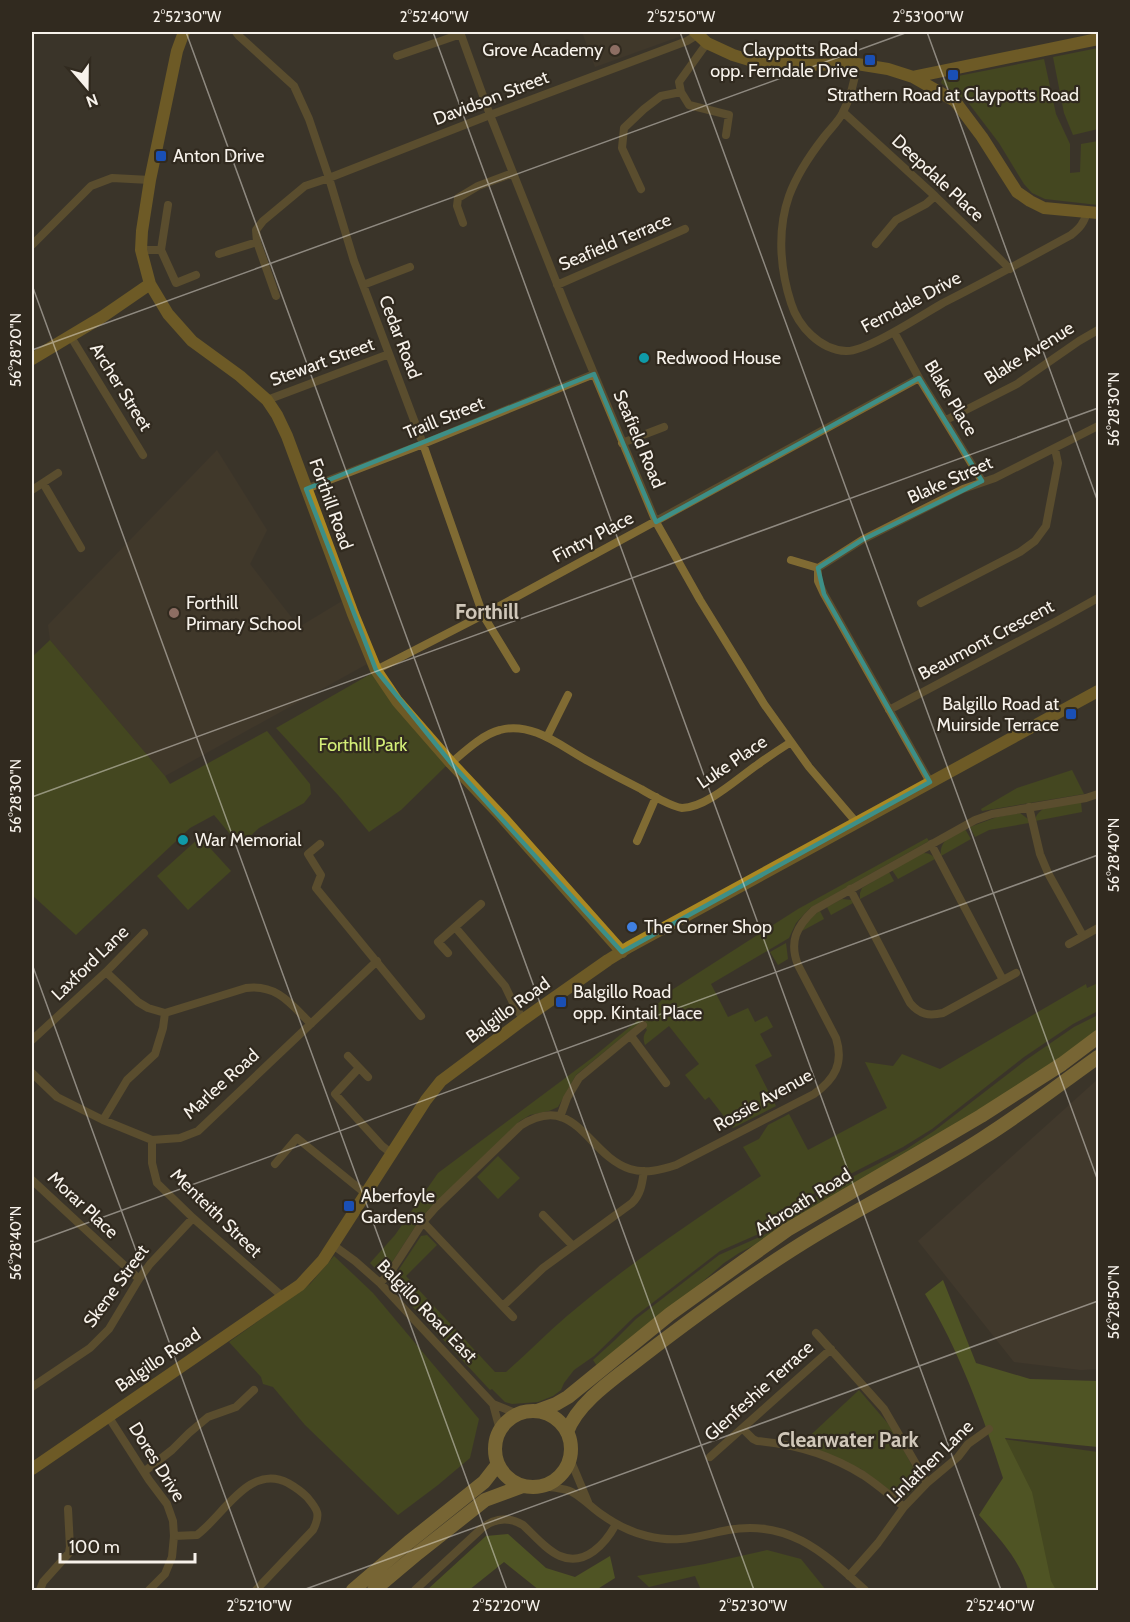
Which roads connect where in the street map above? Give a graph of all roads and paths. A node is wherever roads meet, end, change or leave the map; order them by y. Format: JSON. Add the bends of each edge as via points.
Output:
{"nodes":[{"id":1,"x":184,"y":32,"type":"edge"},
{"id":2,"x":236,"y":32,"type":"edge"},
{"id":3,"x":460,"y":33,"type":"edge"},
{"id":4,"x":696,"y":33,"type":"edge"},
{"id":5,"x":1098,"y":39,"type":"edge"},
{"id":6,"x":707,"y":44,"type":"junction"},
{"id":7,"x":397,"y":56,"type":"dead end"},
{"id":8,"x":857,"y":64,"type":"junction"},
{"id":9,"x":913,"y":77,"type":"junction"},
{"id":10,"x":681,"y":93,"type":"junction"},
{"id":11,"x":843,"y":112,"type":"junction"},
{"id":12,"x":490,"y":115,"type":"junction"},
{"id":13,"x":726,"y":135,"type":"dead end"},
{"id":14,"x":513,"y":173,"type":"junction"},
{"id":15,"x":329,"y":178,"type":"junction"},
{"id":16,"x":150,"y":180,"type":"junction"},
{"id":17,"x":641,"y":189,"type":"dead end"},
{"id":18,"x":936,"y":196,"type":"junction"},
{"id":19,"x":168,"y":205,"type":"dead end"},
{"id":20,"x":1093,"y":213,"type":"edge"},
{"id":21,"x":464,"y":223,"type":"dead end"},
{"id":22,"x":685,"y":229,"type":"dead end"},
{"id":23,"x":257,"y":242,"type":"junction"},
{"id":24,"x":876,"y":244,"type":"dead end"},
{"id":25,"x":32,"y":245,"type":"edge"},
{"id":26,"x":141,"y":250,"type":"junction"},
{"id":27,"x":161,"y":250,"type":"junction"},
{"id":28,"x":219,"y":254,"type":"dead end"},
{"id":29,"x":410,"y":267,"type":"dead end"},
{"id":30,"x":1010,"y":269,"type":"junction"},
{"id":31,"x":196,"y":275,"type":"dead end"},
{"id":32,"x":150,"y":284,"type":"junction"},
{"id":33,"x":363,"y":285,"type":"junction"},
{"id":34,"x":557,"y":285,"type":"junction"},
{"id":35,"x":276,"y":296,"type":"dead end"},
{"id":36,"x":1098,"y":330,"type":"edge"},
{"id":37,"x":894,"y":332,"type":"junction"},
{"id":38,"x":71,"y":337,"type":"junction"},
{"id":39,"x":389,"y":354,"type":"junction"},
{"id":40,"x":32,"y":359,"type":"edge"},
{"id":41,"x":594,"y":374,"type":"junction"},
{"id":42,"x":919,"y":378,"type":"junction"},
{"id":43,"x":267,"y":399,"type":"junction"},
{"id":44,"x":945,"y":420,"type":"junction"},
{"id":45,"x":1098,"y":426,"type":"edge"},
{"id":46,"x":663,"y":427,"type":"dead end"},
{"id":47,"x":622,"y":443,"type":"junction"},
{"id":48,"x":423,"y":444,"type":"junction"},
{"id":49,"x":1055,"y":449,"type":"junction"},
{"id":50,"x":143,"y":455,"type":"dead end"},
{"id":51,"x":58,"y":473,"type":"dead end"},
{"id":52,"x":982,"y":481,"type":"junction"},
{"id":53,"x":43,"y":483,"type":"junction"},
{"id":54,"x":306,"y":489,"type":"junction"},
{"id":55,"x":32,"y":490,"type":"edge"},
{"id":56,"x":656,"y":522,"type":"junction"},
{"id":57,"x":81,"y":548,"type":"dead end"},
{"id":58,"x":791,"y":560,"type":"dead end"},
{"id":59,"x":818,"y":568,"type":"junction"},
{"id":60,"x":1098,"y":598,"type":"edge"},
{"id":61,"x":921,"y":603,"type":"dead end"},
{"id":62,"x":483,"y":615,"type":"junction"},
{"id":63,"x":516,"y":669,"type":"dead end"},
{"id":64,"x":376,"y":670,"type":"junction"},
{"id":65,"x":1098,"y":691,"type":"edge"},
{"id":66,"x":568,"y":695,"type":"dead end"},
{"id":67,"x":889,"y":710,"type":"junction"},
{"id":68,"x":547,"y":737,"type":"junction"},
{"id":69,"x":791,"y":742,"type":"junction"},
{"id":70,"x":451,"y":763,"type":"junction"},
{"id":71,"x":930,"y":782,"type":"junction"},
{"id":72,"x":1098,"y":794,"type":"edge"},
{"id":73,"x":656,"y":797,"type":"junction"},
{"id":74,"x":1029,"y":807,"type":"junction"},
{"id":75,"x":856,"y":822,"type":"junction"},
{"id":76,"x":637,"y":841,"type":"dead end"},
{"id":77,"x":320,"y":844,"type":"dead end"},
{"id":78,"x":931,"y":844,"type":"junction"},
{"id":79,"x":850,"y":889,"type":"junction"},
{"id":80,"x":481,"y":904,"type":"dead end"},
{"id":81,"x":455,"y":927,"type":"junction"},
{"id":82,"x":1098,"y":928,"type":"edge"},
{"id":83,"x":144,"y":933,"type":"dead end"},
{"id":84,"x":1083,"y":936,"type":"junction"},
{"id":85,"x":1069,"y":944,"type":"dead end"},
{"id":86,"x":622,"y":952,"type":"junction"},
{"id":87,"x":448,"y":953,"type":"dead end"},
{"id":88,"x":377,"y":961,"type":"junction"},
{"id":89,"x":106,"y":972,"type":"junction"},
{"id":90,"x":1016,"y":973,"type":"dead end"},
{"id":91,"x":1003,"y":980,"type":"junction"},
{"id":92,"x":165,"y":1012,"type":"junction"},
{"id":93,"x":421,"y":1016,"type":"dead end"},
{"id":94,"x":524,"y":1019,"type":"junction"},
{"id":95,"x":311,"y":1024,"type":"junction"},
{"id":96,"x":643,"y":1025,"type":"dead end"},
{"id":97,"x":631,"y":1036,"type":"junction"},
{"id":98,"x":1098,"y":1037,"type":"edge"},
{"id":99,"x":32,"y":1040,"type":"edge"},
{"id":100,"x":348,"y":1056,"type":"dead end"},
{"id":101,"x":1098,"y":1057,"type":"edge"},
{"id":102,"x":359,"y":1068,"type":"junction"},
{"id":103,"x":32,"y":1073,"type":"edge"},
{"id":104,"x":368,"y":1077,"type":"dead end"},
{"id":105,"x":666,"y":1083,"type":"dead end"},
{"id":106,"x":560,"y":1117,"type":"junction"},
{"id":107,"x":103,"y":1119,"type":"junction"},
{"id":108,"x":152,"y":1140,"type":"junction"},
{"id":109,"x":391,"y":1153,"type":"junction"},
{"id":110,"x":275,"y":1164,"type":"dead end"},
{"id":111,"x":644,"y":1171,"type":"junction"},
{"id":112,"x":32,"y":1180,"type":"edge"},
{"id":113,"x":366,"y":1194,"type":"junction"},
{"id":114,"x":543,"y":1215,"type":"dead end"},
{"id":115,"x":193,"y":1218,"type":"junction"},
{"id":116,"x":423,"y":1222,"type":"junction"},
{"id":117,"x":333,"y":1245,"type":"junction"},
{"id":118,"x":573,"y":1246,"type":"junction"},
{"id":119,"x":139,"y":1279,"type":"junction"},
{"id":120,"x":380,"y":1283,"type":"junction"},
{"id":121,"x":283,"y":1298,"type":"junction"},
{"id":122,"x":503,"y":1306,"type":"junction"},
{"id":123,"x":513,"y":1317,"type":"dead end"},
{"id":124,"x":816,"y":1333,"type":"dead end"},
{"id":125,"x":831,"y":1349,"type":"junction"},
{"id":126,"x":32,"y":1387,"type":"edge"},
{"id":127,"x":254,"y":1390,"type":"dead end"},
{"id":128,"x":493,"y":1404,"type":"junction"},
{"id":129,"x":537,"y":1412,"type":"junction"},
{"id":130,"x":518,"y":1414,"type":"junction"},
{"id":131,"x":108,"y":1416,"type":"junction"},
{"id":132,"x":742,"y":1429,"type":"junction"},
{"id":133,"x":989,"y":1429,"type":"dead end"},
{"id":134,"x":500,"y":1430,"type":"junction"},
{"id":135,"x":567,"y":1432,"type":"junction"},
{"id":136,"x":710,"y":1457,"type":"dead end"},
{"id":137,"x":570,"y":1460,"type":"junction"},
{"id":138,"x":498,"y":1464,"type":"junction"},
{"id":139,"x":32,"y":1468,"type":"edge"},
{"id":140,"x":145,"y":1471,"type":"junction"},
{"id":141,"x":927,"y":1483,"type":"junction"},
{"id":142,"x":523,"y":1486,"type":"junction"},
{"id":143,"x":545,"y":1486,"type":"junction"},
{"id":144,"x":588,"y":1502,"type":"junction"},
{"id":145,"x":904,"y":1507,"type":"junction"},
{"id":146,"x":68,"y":1509,"type":"dead end"},
{"id":147,"x":616,"y":1524,"type":"junction"},
{"id":148,"x":174,"y":1536,"type":"junction"},
{"id":149,"x":849,"y":1576,"type":"junction"},
{"id":150,"x":40,"y":1590,"type":"edge"},
{"id":151,"x":149,"y":1590,"type":"edge"},
{"id":152,"x":256,"y":1590,"type":"edge"},
{"id":153,"x":353,"y":1590,"type":"edge"},
{"id":154,"x":374,"y":1590,"type":"edge"},
{"id":155,"x":415,"y":1590,"type":"edge"},
{"id":156,"x":865,"y":1590,"type":"edge"}],
"edges":[{"from":1,"to":16,"type":"street","name":"Forthill Road"},
{"from":2,"to":15,"type":"street","name":"Cedar Road","via":[[294,86]]},
{"from":3,"to":7,"type":"street"},
{"from":3,"to":12,"type":"street","name":"Seafield Road"},
{"from":4,"to":6,"type":"street"},
{"from":4,"to":12,"type":"street","name":"Davidson Street","via":[[687,41]]},
{"from":5,"to":9,"type":"street"},
{"from":6,"to":8,"type":"street","via":[[756,62]]},
{"from":6,"to":10,"type":"street","via":[[679,82]]},
{"from":8,"to":9,"type":"street"},
{"from":8,"to":11,"type":"street","name":"Ferndale Drive"},
{"from":9,"to":20,"type":"street","via":[[955,101],[1017,192],[1044,208]]},
{"from":10,"to":13,"type":"street","via":[[689,105],[729,115]]},
{"from":10,"to":17,"type":"street","via":[[661,96],[624,128],[622,148]]},
{"from":11,"to":18,"type":"street","name":"Deepdale Place"},
{"from":11,"to":37,"type":"street","name":"Ferndale Drive","via":[[799,173],[789,197],[783,223],[782,268],[799,322],[822,344],[855,350]]},
{"from":12,"to":14,"type":"street","name":"Seafield Road"},
{"from":12,"to":15,"type":"street","name":"Davidson Street"},
{"from":14,"to":21,"type":"street","via":[[458,198]]},
{"from":14,"to":34,"type":"street","name":"Seafield Road"},
{"from":15,"to":23,"type":"street","name":"Davidson Street","via":[[305,186],[263,221],[256,230]]},
{"from":15,"to":33,"type":"street","name":"Cedar Road"},
{"from":16,"to":25,"type":"street","via":[[112,178],[91,186]]},
{"from":16,"to":26,"type":"street","name":"Forthill Road"},
{"from":18,"to":24,"type":"street","via":[[896,220]]},
{"from":18,"to":30,"type":"street","name":"Deepdale Place"},
{"from":19,"to":27,"type":"street"},
{"from":20,"to":30,"type":"street","name":"Ferndale Drive","via":[[1071,235]]},
{"from":22,"to":34,"type":"street","name":"Seafield Terrace"},
{"from":23,"to":28,"type":"street"},
{"from":23,"to":35,"type":"street"},
{"from":26,"to":27,"type":"street"},
{"from":26,"to":32,"type":"street","name":"Forthill Road"},
{"from":27,"to":31,"type":"street","via":[[176,283]]},
{"from":29,"to":33,"type":"street"},
{"from":30,"to":37,"type":"street","name":"Ferndale Drive"},
{"from":32,"to":38,"type":"street"},
{"from":32,"to":43,"type":"street","name":"Forthill Road","via":[[168,314],[192,341]]},
{"from":33,"to":39,"type":"street","name":"Cedar Road"},
{"from":34,"to":41,"type":"street","name":"Seafield Road"},
{"from":36,"to":44,"type":"street","name":"Blake Avenue","via":[[1017,384]]},
{"from":37,"to":42,"type":"street","name":"Blake Place"},
{"from":38,"to":40,"type":"street"},
{"from":38,"to":50,"type":"street","name":"Archer Street"},
{"from":39,"to":43,"type":"street","name":"Stewart Street"},
{"from":39,"to":48,"type":"street","name":"Cedar Road"},
{"from":41,"to":47,"type":"street","name":"Seafield Road"},
{"from":41,"to":48,"type":"street","name":"Traill Street"},
{"from":42,"to":44,"type":"street","name":"Blake Place"},
{"from":42,"to":56,"type":"street","name":"Fintry Place"},
{"from":43,"to":54,"type":"street","name":"Forthill Road","via":[[287,436]]},
{"from":44,"to":52,"type":"street","name":"Blake Place"},
{"from":45,"to":49,"type":"street","name":"Blake Street"},
{"from":46,"to":47,"type":"street"},
{"from":47,"to":56,"type":"street","name":"Seafield Road"},
{"from":48,"to":54,"type":"street","name":"Traill Street"},
{"from":48,"to":62,"type":"street","name":"Cedar Road"},
{"from":49,"to":52,"type":"street","name":"Blake Street"},
{"from":49,"to":61,"type":"street","via":[[1058,463],[1046,526],[1035,541]]},
{"from":51,"to":53,"type":"street"},
{"from":52,"to":59,"type":"street","name":"Blake Street","via":[[862,540]]},
{"from":53,"to":55,"type":"street"},
{"from":53,"to":57,"type":"street"},
{"from":54,"to":64,"type":"street","name":"Forthill Road"},
{"from":56,"to":62,"type":"street","name":"Fintry Place"},
{"from":56,"to":69,"type":"street","name":"Seafield Road","via":[[705,609]]},
{"from":58,"to":59,"type":"street"},
{"from":59,"to":67,"type":"street","via":[[824,594]]},
{"from":60,"to":67,"type":"street","name":"Beaumont Crescent"},
{"from":62,"to":63,"type":"street","name":"Cedar Road"},
{"from":62,"to":64,"type":"street","name":"Fintry Place"},
{"from":64,"to":70,"type":"street","name":"Forthill Road"},
{"from":65,"to":71,"type":"street","name":"Balgillo Road"},
{"from":66,"to":68,"type":"street"},
{"from":67,"to":71,"type":"street"},
{"from":68,"to":70,"type":"street","name":"Luke Place","via":[[515,729],[499,730]]},
{"from":68,"to":73,"type":"street","name":"Luke Place"},
{"from":69,"to":73,"type":"street","name":"Luke Place","via":[[703,802],[682,808]]},
{"from":69,"to":75,"type":"street","name":"Seafield Road"},
{"from":70,"to":86,"type":"street","name":"Forthill Road"},
{"from":71,"to":75,"type":"street","name":"Balgillo Road"},
{"from":72,"to":74,"type":"street","name":"Rossie Avenue"},
{"from":73,"to":76,"type":"street"},
{"from":74,"to":78,"type":"street","name":"Rossie Avenue","via":[[975,820]]},
{"from":74,"to":84,"type":"street","via":[[1048,873]]},
{"from":75,"to":86,"type":"street","name":"Balgillo Road"},
{"from":77,"to":88,"type":"street","via":[[308,854],[321,875],[316,888]]},
{"from":78,"to":79,"type":"street","name":"Rossie Avenue"},
{"from":78,"to":91,"type":"street"},
{"from":79,"to":91,"type":"street","via":[[916,1010],[924,1014],[943,1013]]},
{"from":79,"to":111,"type":"street","name":"Rossie Avenue","via":[[806,917],[794,944],[798,965],[840,1050],[834,1076],[814,1094],[676,1165]]},
{"from":80,"to":81,"type":"street"},
{"from":81,"to":87,"type":"street","via":[[438,942]]},
{"from":81,"to":94,"type":"street","via":[[505,986]]},
{"from":82,"to":84,"type":"street"},
{"from":83,"to":89,"type":"street","name":"Laxford Lane"},
{"from":84,"to":85,"type":"street"},
{"from":86,"to":94,"type":"street","name":"Balgillo Road"},
{"from":88,"to":93,"type":"street"},
{"from":88,"to":95,"type":"street","name":"Marlee Road"},
{"from":89,"to":92,"type":"street","via":[[138,1002]]},
{"from":89,"to":99,"type":"street","name":"Laxford Lane"},
{"from":90,"to":91,"type":"street"},
{"from":92,"to":95,"type":"street","via":[[257,987],[273,990]]},
{"from":92,"to":107,"type":"street","via":[[155,1054],[127,1080]]},
{"from":94,"to":109,"type":"street","name":"Balgillo Road","via":[[441,1081]]},
{"from":95,"to":108,"type":"street","name":"Marlee Road","via":[[198,1131],[180,1138]]},
{"from":96,"to":97,"type":"street"},
{"from":97,"to":105,"type":"street"},
{"from":97,"to":106,"type":"street","via":[[579,1078]]},
{"from":98,"to":129,"type":"main road","name":"Arbroath Road","via":[[981,1116],[787,1230],[670,1314],[568,1397]]},
{"from":100,"to":102,"type":"street"},
{"from":101,"to":135,"type":"main road","name":"Arbroath Road","via":[[983,1138],[743,1281],[607,1384],[579,1410]]},
{"from":102,"to":104,"type":"street"},
{"from":102,"to":109,"type":"street","via":[[335,1094]]},
{"from":103,"to":107,"type":"street","name":"Marlee Road","via":[[57,1097]]},
{"from":106,"to":111,"type":"street","name":"Rossie Avenue","via":[[579,1127],[617,1163]]},
{"from":106,"to":116,"type":"street","via":[[539,1116],[520,1126]]},
{"from":107,"to":108,"type":"street","name":"Marlee Road"},
{"from":108,"to":115,"type":"street","name":"Menteith Street","via":[[157,1183]]},
{"from":109,"to":113,"type":"street","name":"Balgillo Road"},
{"from":110,"to":113,"type":"street","via":[[297,1138]]},
{"from":111,"to":118,"type":"street","via":[[638,1197]]},
{"from":112,"to":119,"type":"street","name":"Morar Place"},
{"from":113,"to":117,"type":"street","name":"Balgillo Road"},
{"from":114,"to":118,"type":"street"},
{"from":115,"to":119,"type":"street","name":"Skene Street"},
{"from":115,"to":121,"type":"street","name":"Menteith Street"},
{"from":116,"to":120,"type":"street"},
{"from":116,"to":122,"type":"street"},
{"from":117,"to":120,"type":"street","name":"Balgillo Road East"},
{"from":117,"to":121,"type":"street","name":"Balgillo Road","via":[[311,1274]]},
{"from":118,"to":122,"type":"street"},
{"from":119,"to":126,"type":"street","name":"Skene Street","via":[[109,1329],[90,1348]]},
{"from":120,"to":128,"type":"street","name":"Balgillo Road East"},
{"from":121,"to":131,"type":"street","name":"Balgillo Road"},
{"from":122,"to":123,"type":"street"},
{"from":124,"to":125,"type":"street"},
{"from":125,"to":132,"type":"street","name":"Glenfeshie Terrace"},
{"from":125,"to":141,"type":"street","via":[[888,1414]]},
{"from":127,"to":140,"type":"street","via":[[236,1407],[208,1417]]},
{"from":128,"to":130,"type":"street","name":"Balgillo Road East"},
{"from":128,"to":134,"type":"street","name":"Balgillo Road East"},
{"from":129,"to":130,"type":"main road"},
{"from":129,"to":135,"type":"main road","via":[[554,1418]]},
{"from":130,"to":134,"type":"main road"},
{"from":131,"to":139,"type":"street","name":"Balgillo Road"},
{"from":131,"to":140,"type":"street","name":"Dores Drive"},
{"from":132,"to":136,"type":"street","name":"Glenfeshie Terrace"},
{"from":132,"to":145,"type":"street","via":[[757,1441],[805,1449],[848,1467]]},
{"from":133,"to":141,"type":"street","name":"Linlathen Lane"},
{"from":134,"to":138,"type":"main road","via":[[495,1453]]},
{"from":135,"to":137,"type":"main road"},
{"from":137,"to":143,"type":"main road","via":[[561,1476]]},
{"from":137,"to":144,"type":"street"},
{"from":138,"to":142,"type":"main road","via":[[508,1478]]},
{"from":138,"to":153,"type":"main road","via":[[484,1482]]},
{"from":140,"to":148,"type":"street","name":"Dores Drive","via":[[167,1504]]},
{"from":141,"to":145,"type":"street","name":"Linlathen Lane"},
{"from":142,"to":143,"type":"main road"},
{"from":142,"to":154,"type":"main road","via":[[485,1500]]},
{"from":143,"to":144,"type":"street","via":[[572,1492]]},
{"from":144,"to":147,"type":"street"},
{"from":145,"to":149,"type":"street","name":"Linlathen Lane"},
{"from":146,"to":150,"type":"street","via":[[69,1553]]},
{"from":147,"to":149,"type":"street","via":[[639,1534],[670,1539],[744,1528],[780,1532],[805,1541]]},
{"from":147,"to":155,"type":"street","via":[[599,1547],[573,1559],[553,1552],[517,1521],[488,1523]]},
{"from":148,"to":151,"type":"street","name":"Dores Drive","via":[[165,1574]]},
{"from":148,"to":152,"type":"street","via":[[197,1535],[242,1490],[264,1479],[279,1479],[293,1486],[316,1508],[319,1518],[313,1530]]},
{"from":149,"to":156,"type":"street"}]}
